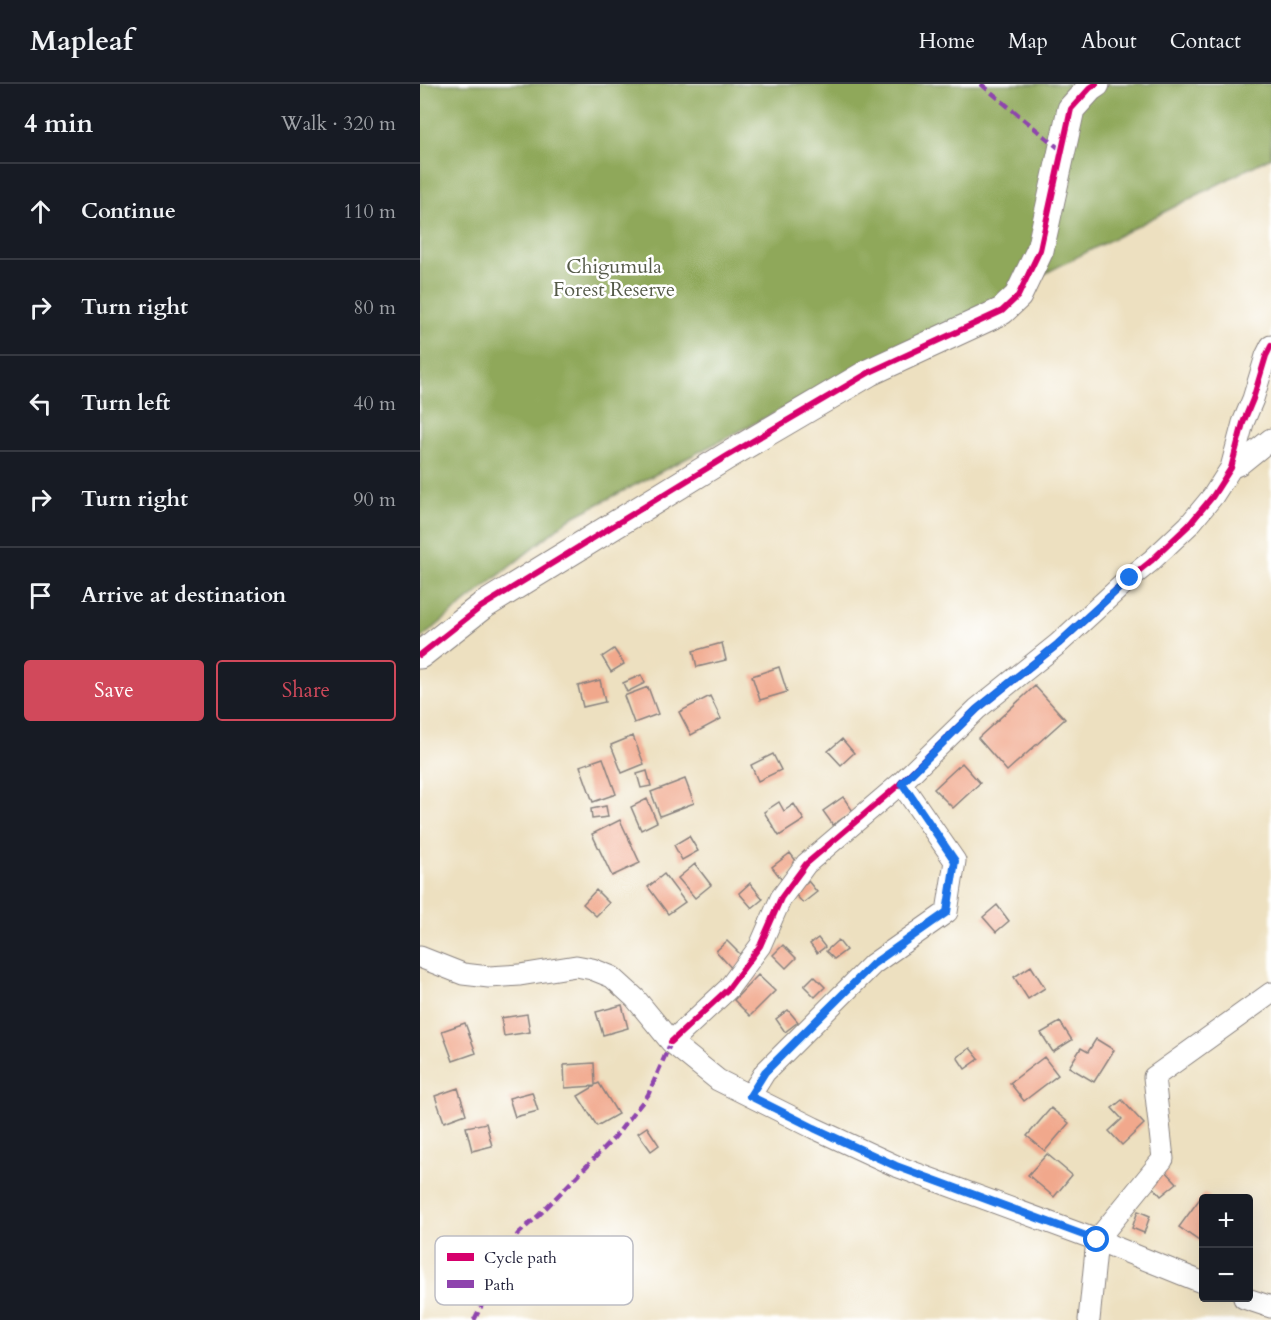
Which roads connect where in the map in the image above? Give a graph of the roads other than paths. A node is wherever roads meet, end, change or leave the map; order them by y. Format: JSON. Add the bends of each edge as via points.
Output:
{"nodes":[{"id":1,"x":1096,"y":84,"type":"edge"},
{"id":2,"x":1271,"y":346,"type":"edge"},
{"id":3,"x":1271,"y":439,"type":"edge"},
{"id":4,"x":1231,"y":468,"type":"junction"},
{"id":5,"x":420,"y":655,"type":"edge"},
{"id":6,"x":902,"y":783,"type":"junction"},
{"id":7,"x":420,"y":957,"type":"edge"},
{"id":8,"x":1271,"y":993,"type":"edge"},
{"id":9,"x":671,"y":1042,"type":"junction"},
{"id":10,"x":750,"y":1096,"type":"junction"},
{"id":11,"x":1097,"y":1240,"type":"junction"},
{"id":12,"x":1199,"y":1281,"type":"edge"},
{"id":13,"x":1253,"y":1301,"type":"edge"},
{"id":14,"x":1271,"y":1307,"type":"edge"},
{"id":15,"x":1089,"y":1320,"type":"edge"}],
"edges":[{"from":1,"to":5,"type":"street","via":[[1071,110],[1040,250],[1018,296],[1002,311],[870,372],[727,456],[481,608]]},
{"from":2,"to":4,"type":"street"},
{"from":3,"to":4,"type":"street"},
{"from":4,"to":6,"type":"street","via":[[1213,496],[1171,544],[977,709]]},
{"from":6,"to":9,"type":"street","via":[[806,864],[781,898],[760,946],[728,989]]},
{"from":6,"to":10,"type":"street","via":[[955,861],[947,912],[873,964],[765,1072]]},
{"from":7,"to":9,"type":"street","via":[[463,974],[489,977],[576,966],[592,969],[612,977],[635,998]]},
{"from":8,"to":11,"type":"street","via":[[1154,1077],[1163,1159]]},
{"from":9,"to":10,"type":"street","via":[[718,1080]]},
{"from":10,"to":11,"type":"street","via":[[896,1166]]},
{"from":11,"to":12,"type":"street"},
{"from":11,"to":15,"type":"street"},
{"from":13,"to":14,"type":"street"}]}
